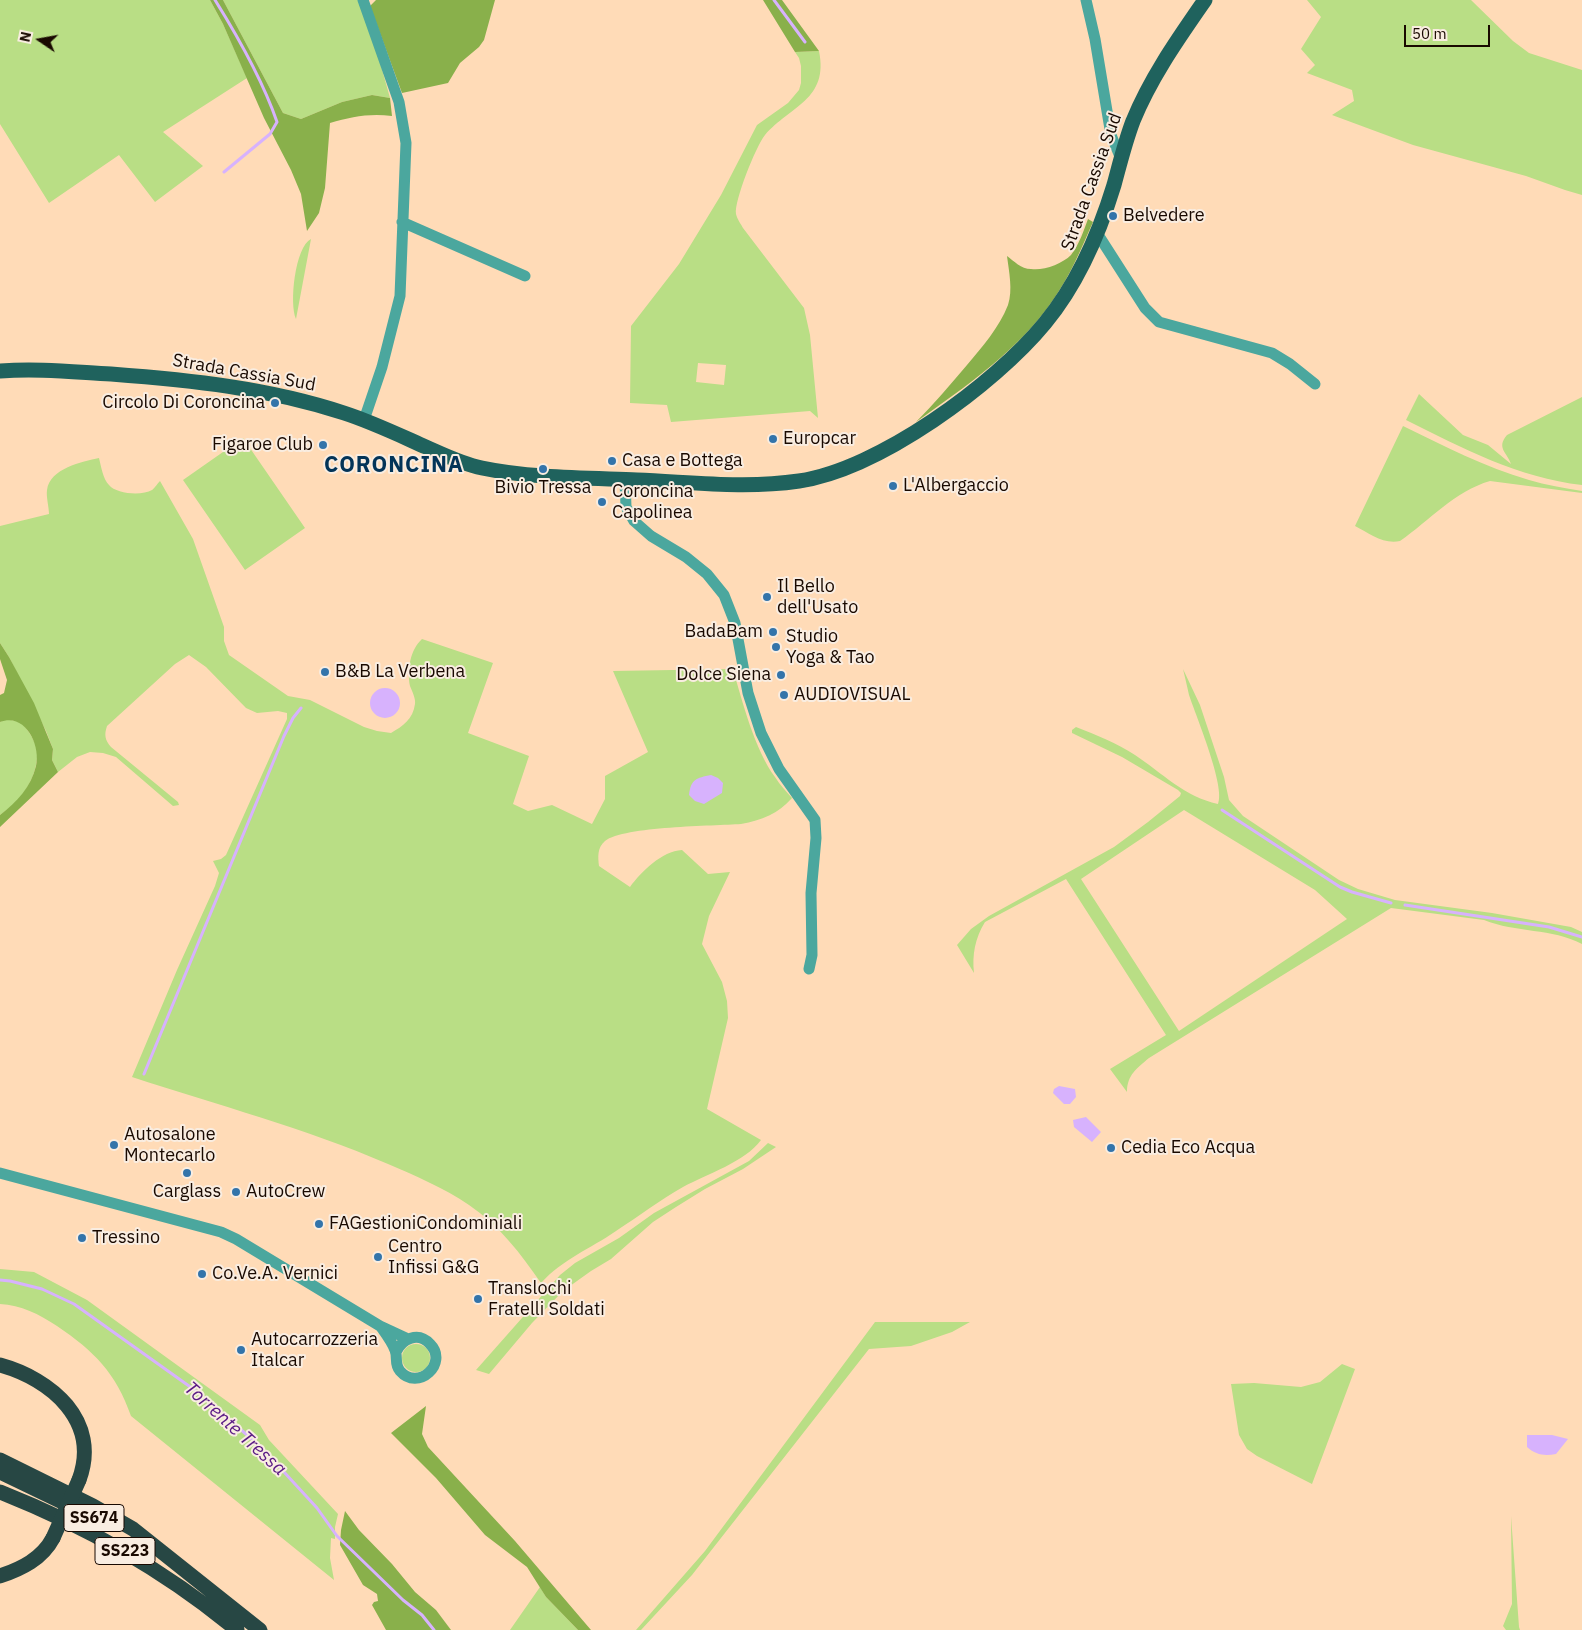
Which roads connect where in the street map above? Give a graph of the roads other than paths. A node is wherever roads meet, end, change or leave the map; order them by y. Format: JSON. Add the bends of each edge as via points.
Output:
{"nodes":[{"id":1,"x":363,"y":0,"type":"edge"},
{"id":2,"x":1086,"y":0,"type":"edge"},
{"id":3,"x":1205,"y":0,"type":"edge"},
{"id":4,"x":1121,"y":159,"type":"junction"},
{"id":5,"x":402,"y":222,"type":"junction"},
{"id":6,"x":1097,"y":233,"type":"junction"},
{"id":7,"x":526,"y":276,"type":"dead end"},
{"id":8,"x":0,"y":371,"type":"edge"},
{"id":9,"x":1314,"y":384,"type":"dead end"},
{"id":10,"x":364,"y":420,"type":"junction"},
{"id":11,"x":625,"y":480,"type":"junction"},
{"id":12,"x":809,"y":969,"type":"dead end"},
{"id":13,"x":0,"y":1173,"type":"edge"},
{"id":14,"x":380,"y":1326,"type":"junction"},
{"id":15,"x":408,"y":1339,"type":"junction"},
{"id":16,"x":396,"y":1352,"type":"junction"},
{"id":17,"x":0,"y":1365,"type":"edge"},
{"id":18,"x":0,"y":1460,"type":"edge"},
{"id":19,"x":0,"y":1472,"type":"edge"},
{"id":20,"x":0,"y":1492,"type":"edge"},
{"id":21,"x":185,"y":1570,"type":"junction"},
{"id":22,"x":0,"y":1576,"type":"edge"},
{"id":23,"x":237,"y":1630,"type":"edge"},
{"id":24,"x":260,"y":1630,"type":"edge"}],
"edges":[{"from":1,"to":5,"type":"street","via":[[399,102],[406,144]]},
{"from":2,"to":4,"type":"street","via":[[1096,39],[1111,135]]},
{"from":3,"to":4,"type":"main road","name":"Strada Cassia Sud","via":[[1147,90]]},
{"from":4,"to":6,"type":"main road","name":"Strada Cassia Sud"},
{"from":5,"to":7,"type":"street"},
{"from":5,"to":10,"type":"street","via":[[400,296],[382,367]]},
{"from":6,"to":9,"type":"street","via":[[1145,308],[1159,322],[1272,353]]},
{"from":6,"to":11,"type":"main road","name":"Strada Cassia Sud","via":[[1057,307],[1014,356],[968,395],[874,455],[833,473],[793,482],[733,485]]},
{"from":8,"to":10,"type":"main road","name":"Strada Cassia Sud","via":[[38,370],[197,382],[283,396]]},
{"from":10,"to":11,"type":"main road","name":"Strada Cassia Sud","via":[[478,467]]},
{"from":11,"to":12,"type":"street","via":[[626,507],[634,521],[707,574],[724,595],[761,733],[782,773],[815,820]]},
{"from":13,"to":14,"type":"street","via":[[221,1232]]},
{"from":14,"to":15,"type":"street"},
{"from":14,"to":16,"type":"street"},
{"from":15,"to":16,"type":"street"},
{"from":15,"to":16,"type":"street","via":[[421,1338],[432,1345],[436,1358],[432,1371],[420,1378],[406,1376],[397,1366]]},
{"from":17,"to":22,"type":"highway","number":"SS674","bridge":true,"via":[[38,1380],[58,1396],[73,1414],[84,1443],[79,1480],[47,1548],[24,1566]]},
{"from":18,"to":21,"type":"highway","number":"SS223","via":[[113,1517]]},
{"from":19,"to":21,"type":"highway","number":"SS674","via":[[106,1524]]},
{"from":20,"to":23,"type":"highway","number":"SS223","via":[[74,1524],[130,1554],[192,1594]]},
{"from":21,"to":24,"type":"highway","number":"SS223"}]}
